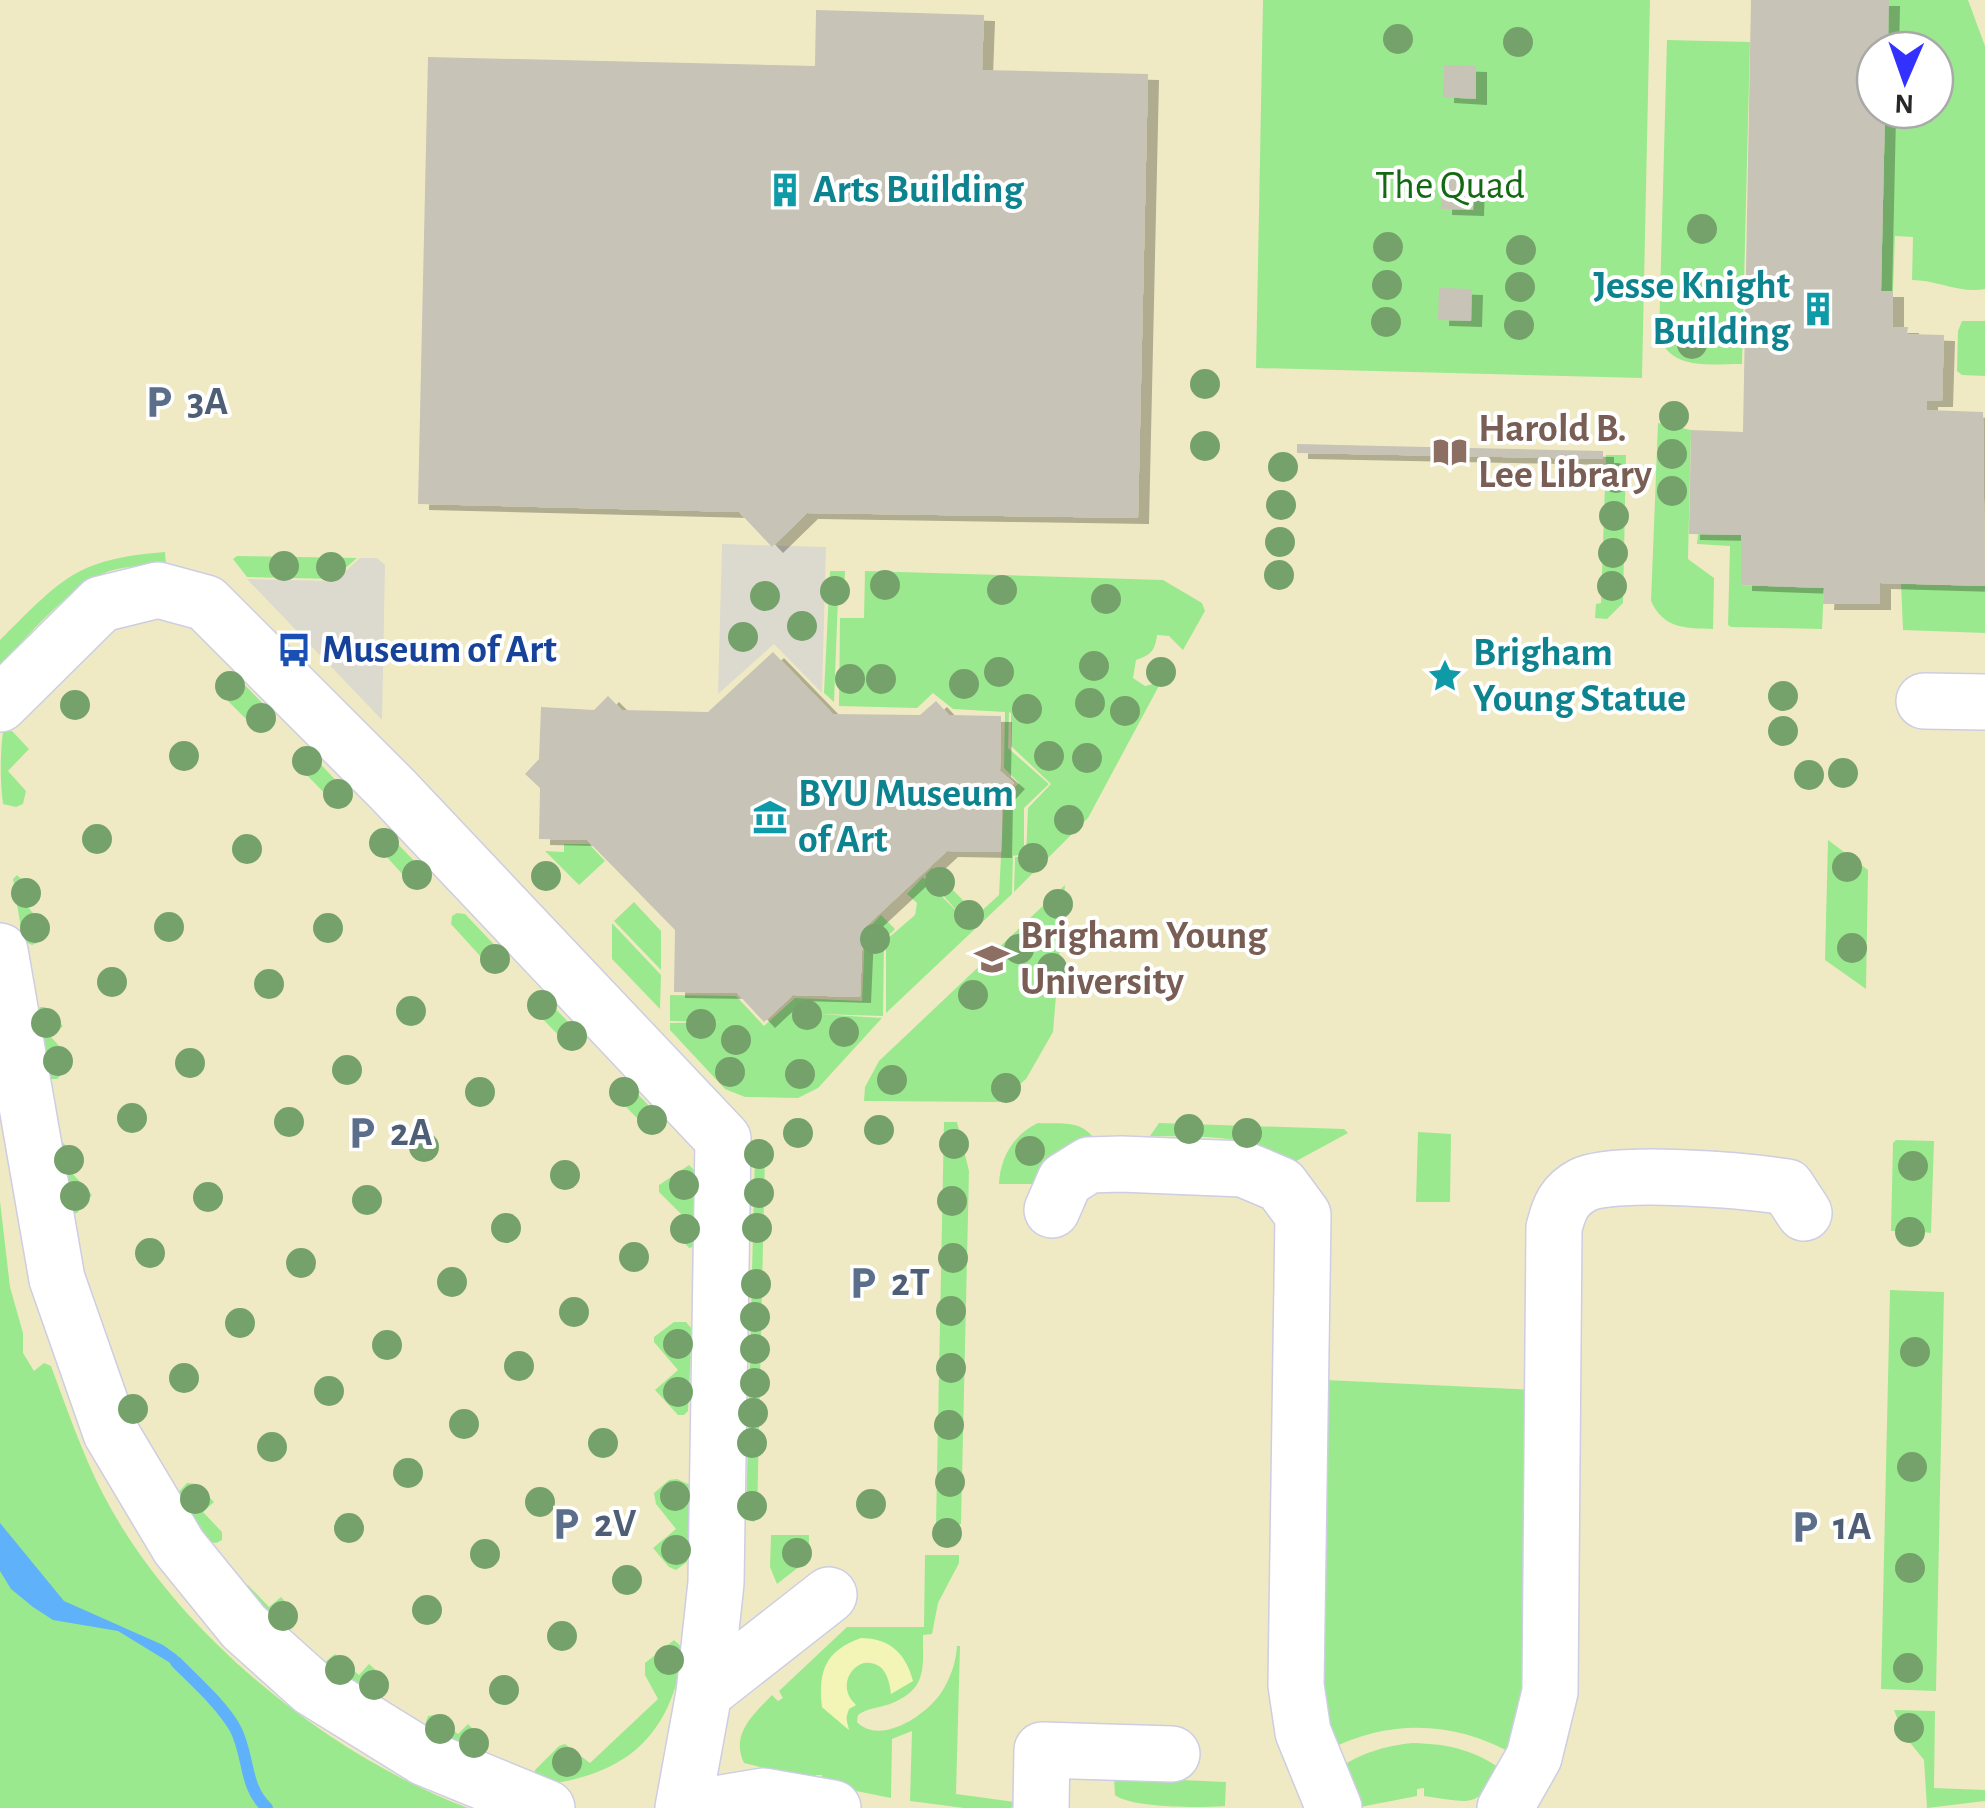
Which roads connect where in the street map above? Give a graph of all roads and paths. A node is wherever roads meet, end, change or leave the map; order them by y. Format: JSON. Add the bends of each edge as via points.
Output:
{"nodes":[{"id":1,"x":1924,"y":700,"type":"dead end"},
{"id":2,"x":1985,"y":702,"type":"edge"},
{"id":3,"x":0,"y":704,"type":"edge"},
{"id":4,"x":0,"y":952,"type":"edge"},
{"id":5,"x":1052,"y":1210,"type":"dead end"},
{"id":6,"x":1804,"y":1213,"type":"dead end"},
{"id":7,"x":829,"y":1596,"type":"dead end"},
{"id":8,"x":704,"y":1693,"type":"junction"},
{"id":9,"x":1172,"y":1754,"type":"dead end"},
{"id":10,"x":547,"y":1808,"type":"edge"},
{"id":11,"x":683,"y":1808,"type":"edge"},
{"id":12,"x":691,"y":1808,"type":"edge"},
{"id":13,"x":833,"y":1808,"type":"edge"},
{"id":14,"x":1041,"y":1808,"type":"edge"},
{"id":15,"x":1334,"y":1808,"type":"edge"},
{"id":16,"x":1505,"y":1808,"type":"edge"}],
"edges":[{"from":1,"to":2,"type":"street"},
{"from":3,"to":8,"type":"street","via":[[100,604],[158,590],[206,603],[392,788],[723,1139],[716,1583]]},
{"from":4,"to":10,"type":"street","via":[[57,1280],[111,1433],[179,1547],[244,1627],[312,1688],[425,1758]]},
{"from":5,"to":15,"type":"street","via":[[1066,1180],[1089,1165],[1121,1164],[1244,1169],[1282,1186],[1303,1216],[1296,1684],[1303,1732]]},
{"from":6,"to":16,"type":"street","via":[[1787,1188],[1748,1181],[1680,1202],[1613,1177],[1584,1184],[1560,1202],[1552,1315],[1550,1692],[1534,1757]]},
{"from":7,"to":8,"type":"street"},
{"from":8,"to":11,"type":"street"},
{"from":9,"to":14,"type":"street","via":[[1042,1750]]},
{"from":12,"to":13,"type":"street","via":[[764,1796]]}]}
